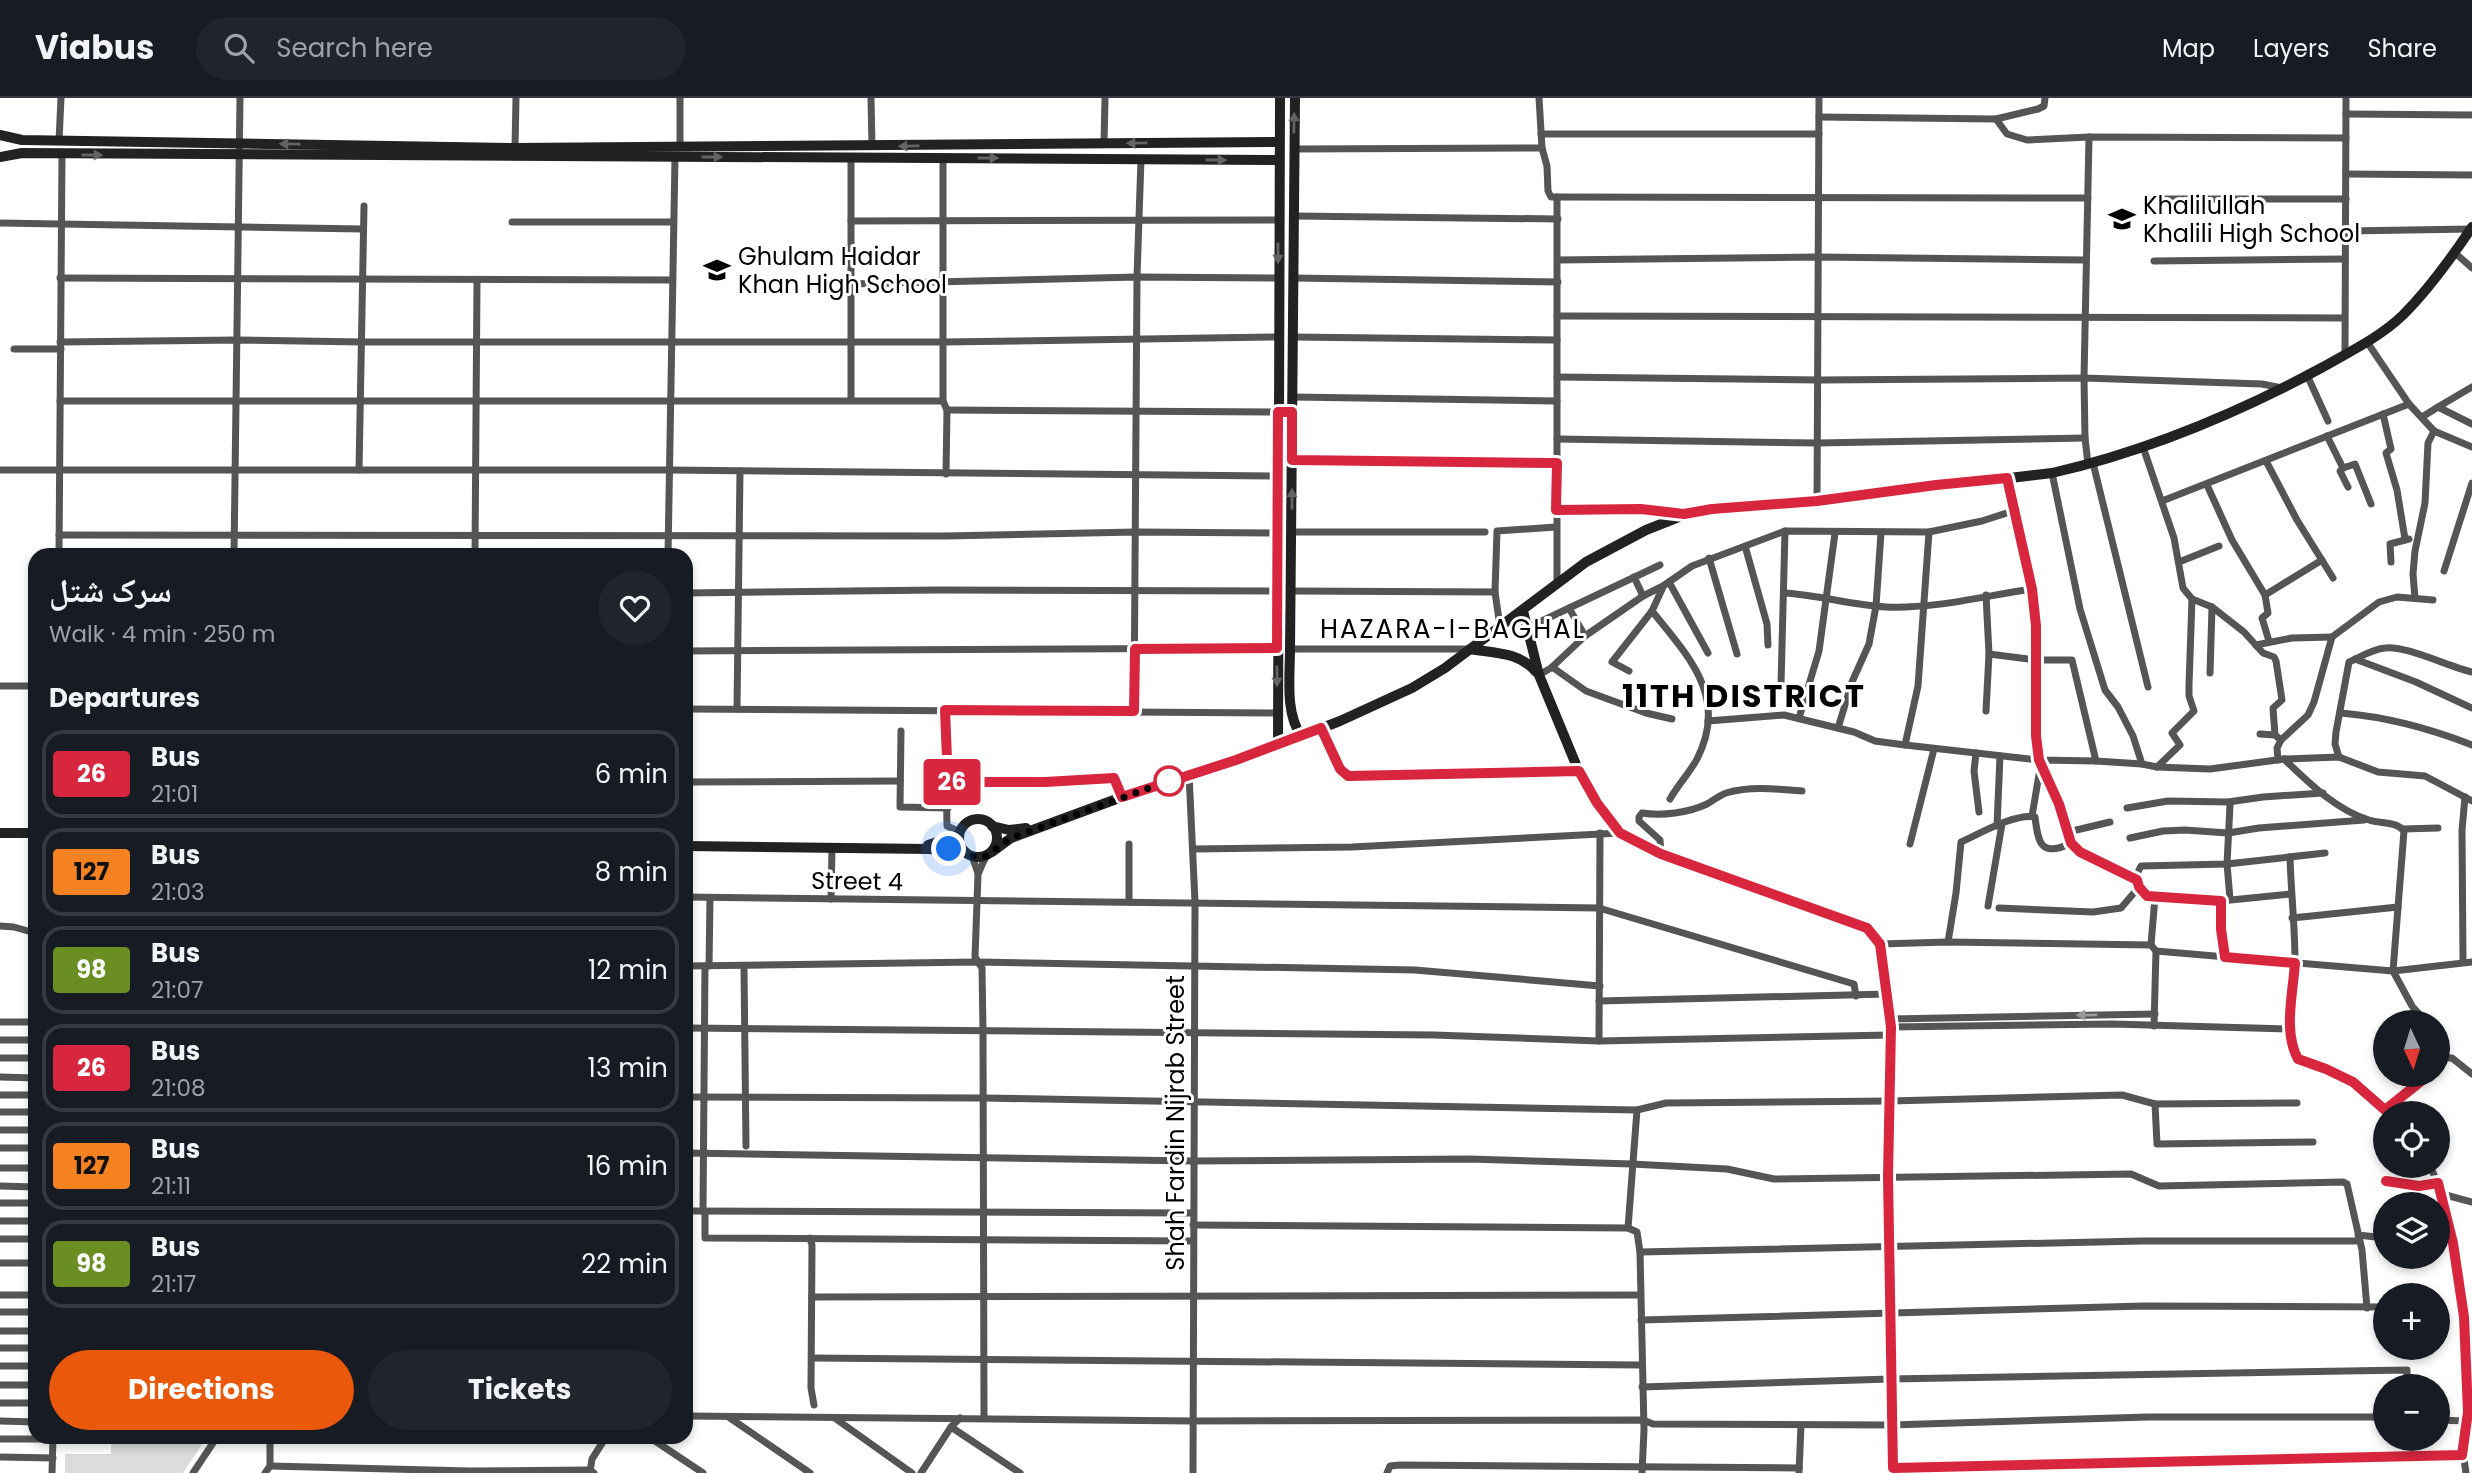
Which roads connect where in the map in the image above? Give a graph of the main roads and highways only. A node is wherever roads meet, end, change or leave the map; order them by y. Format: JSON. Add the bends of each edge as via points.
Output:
{"nodes":[{"id":1,"x":1280,"y":98,"type":"edge"},
{"id":2,"x":1295,"y":98,"type":"edge"},
{"id":3,"x":0,"y":135,"type":"edge"},
{"id":4,"x":1278,"y":142,"type":"junction"},
{"id":5,"x":240,"y":149,"type":"junction"},
{"id":6,"x":678,"y":151,"type":"junction"},
{"id":7,"x":745,"y":152,"type":"junction"},
{"id":8,"x":0,"y":157,"type":"edge"},
{"id":9,"x":1278,"y":160,"type":"junction"},
{"id":10,"x":2471,"y":228,"type":"edge"},
{"id":11,"x":1523,"y":611,"type":"junction"},
{"id":12,"x":1470,"y":649,"type":"junction"},
{"id":13,"x":1539,"y":675,"type":"junction"},
{"id":14,"x":1301,"y":736,"type":"junction"},
{"id":15,"x":1278,"y":744,"type":"junction"},
{"id":16,"x":1051,"y":822,"type":"junction"},
{"id":17,"x":992,"y":826,"type":"junction"},
{"id":18,"x":0,"y":833,"type":"edge"},
{"id":19,"x":28,"y":833,"type":"edge"},
{"id":20,"x":960,"y":833,"type":"junction"},
{"id":21,"x":693,"y":846,"type":"edge"},
{"id":22,"x":910,"y":849,"type":"junction"},
{"id":23,"x":989,"y":854,"type":"junction"},
{"id":24,"x":969,"y":855,"type":"junction"},
{"id":25,"x":1893,"y":1471,"type":"edge"}],
"edges":[{"from":1,"to":4,"type":"main road"},
{"from":14,"to":2,"type":"main road","one_way":true,"via":[[1291,712],[1290,649]]},
{"from":3,"to":5,"type":"main road","via":[[22,141]]},
{"from":4,"to":7,"type":"main road","one_way":true,"via":[[872,146]]},
{"from":4,"to":9,"type":"main road"},
{"from":5,"to":6,"type":"main road"},
{"from":6,"to":5,"type":"main road","one_way":true},
{"from":8,"to":5,"type":"main road","one_way":true},
{"from":6,"to":7,"type":"main road"},
{"from":7,"to":9,"type":"main road","one_way":true},
{"from":9,"to":15,"type":"main road","one_way":true},
{"from":10,"to":11,"type":"main road","via":[[2403,314],[2367,342],[2205,424],[2052,473],[1684,514],[1586,562]]},
{"from":11,"to":12,"type":"main road"},
{"from":11,"to":13,"type":"main road"},
{"from":12,"to":13,"type":"main road","via":[[1527,661]]},
{"from":12,"to":14,"type":"main road","via":[[1412,688]]},
{"from":13,"to":25,"type":"main road","via":[[1579,771],[1620,833],[1661,854],[1867,928],[1880,944],[1890,1027]]},
{"from":14,"to":15,"type":"main road"},
{"from":15,"to":16,"type":"main road"},
{"from":16,"to":17,"type":"main road","via":[[1009,830]]},
{"from":16,"to":23,"type":"main road","via":[[1011,838]]},
{"from":17,"to":20,"type":"main road","via":[[973,820]]},
{"from":17,"to":23,"type":"main road","via":[[997,839]]},
{"from":18,"to":19,"type":"main road"},
{"from":20,"to":22,"type":"main road"},
{"from":20,"to":24,"type":"main road","via":[[961,848]]},
{"from":21,"to":22,"type":"main road"},
{"from":22,"to":24,"type":"main road","via":[[949,849]]},
{"from":23,"to":24,"type":"main road"}]}
